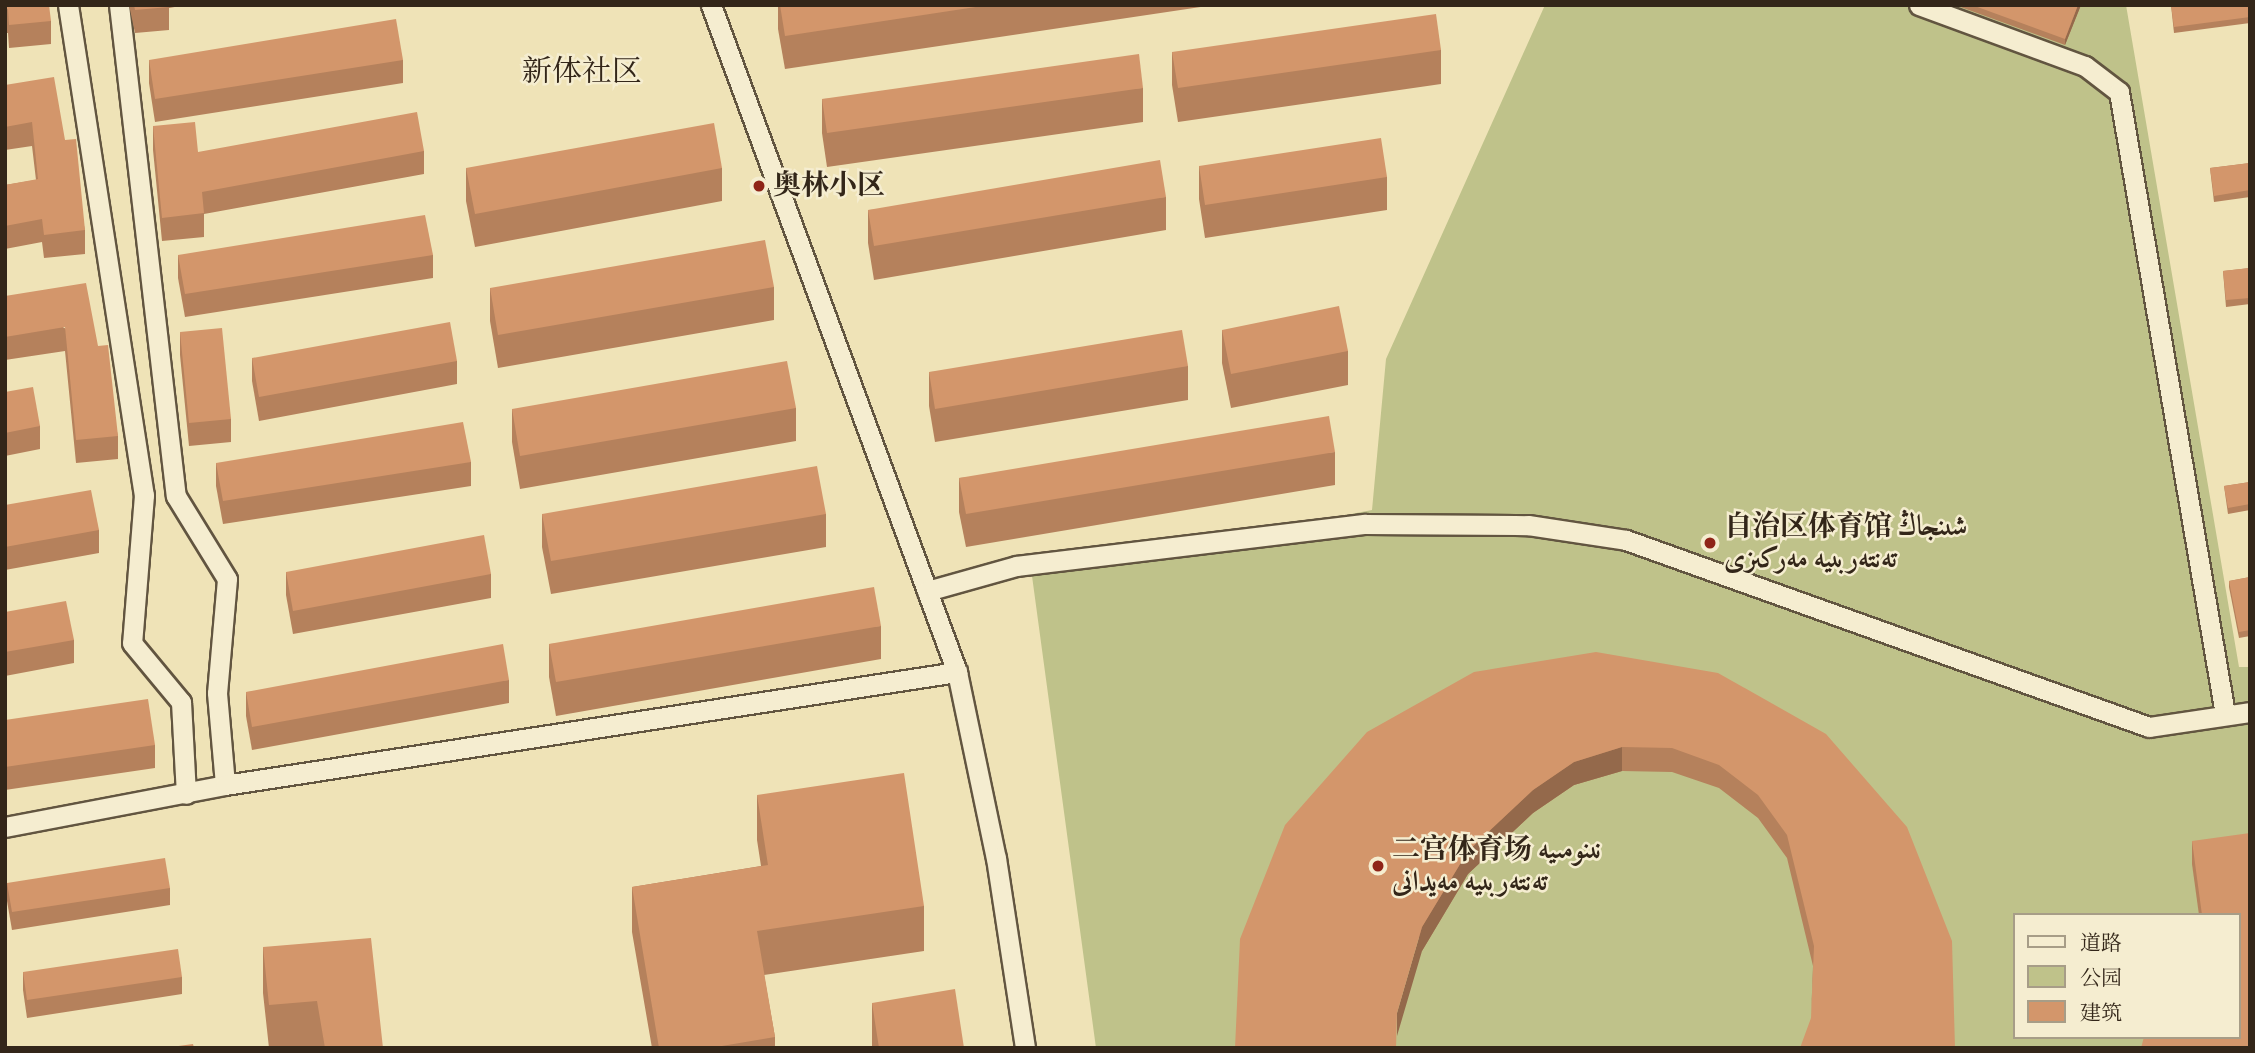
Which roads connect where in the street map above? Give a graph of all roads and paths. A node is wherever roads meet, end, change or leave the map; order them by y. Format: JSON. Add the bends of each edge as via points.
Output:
{"nodes":[{"id":1,"x":68,"y":5,"type":"edge"},
{"id":2,"x":119,"y":5,"type":"edge"},
{"id":3,"x":710,"y":5,"type":"edge"},
{"id":4,"x":1919,"y":5,"type":"edge"},
{"id":5,"x":927,"y":591,"type":"junction"},
{"id":6,"x":957,"y":672,"type":"junction"},
{"id":7,"x":2250,"y":712,"type":"edge"},
{"id":8,"x":2225,"y":714,"type":"junction"},
{"id":9,"x":225,"y":785,"type":"junction"},
{"id":10,"x":186,"y":794,"type":"junction"},
{"id":11,"x":5,"y":827,"type":"edge"},
{"id":12,"x":1025,"y":1048,"type":"edge"}],
"edges":[{"from":1,"to":10,"type":"street","via":[[144,495],[132,643],[181,702]]},
{"from":2,"to":9,"type":"street","via":[[176,496],[228,579],[216,693]]},
{"from":3,"to":5,"type":"street"},
{"from":4,"to":8,"type":"street","via":[[2085,66],[2119,92]]},
{"from":5,"to":6,"type":"street"},
{"from":5,"to":8,"type":"street","via":[[1016,566],[1365,524],[1528,525],[1626,540],[2149,727]]},
{"from":6,"to":9,"type":"street"},
{"from":6,"to":12,"type":"street","via":[[996,858]]},
{"from":7,"to":8,"type":"street"},
{"from":9,"to":10,"type":"street"},
{"from":10,"to":11,"type":"street"}]}
